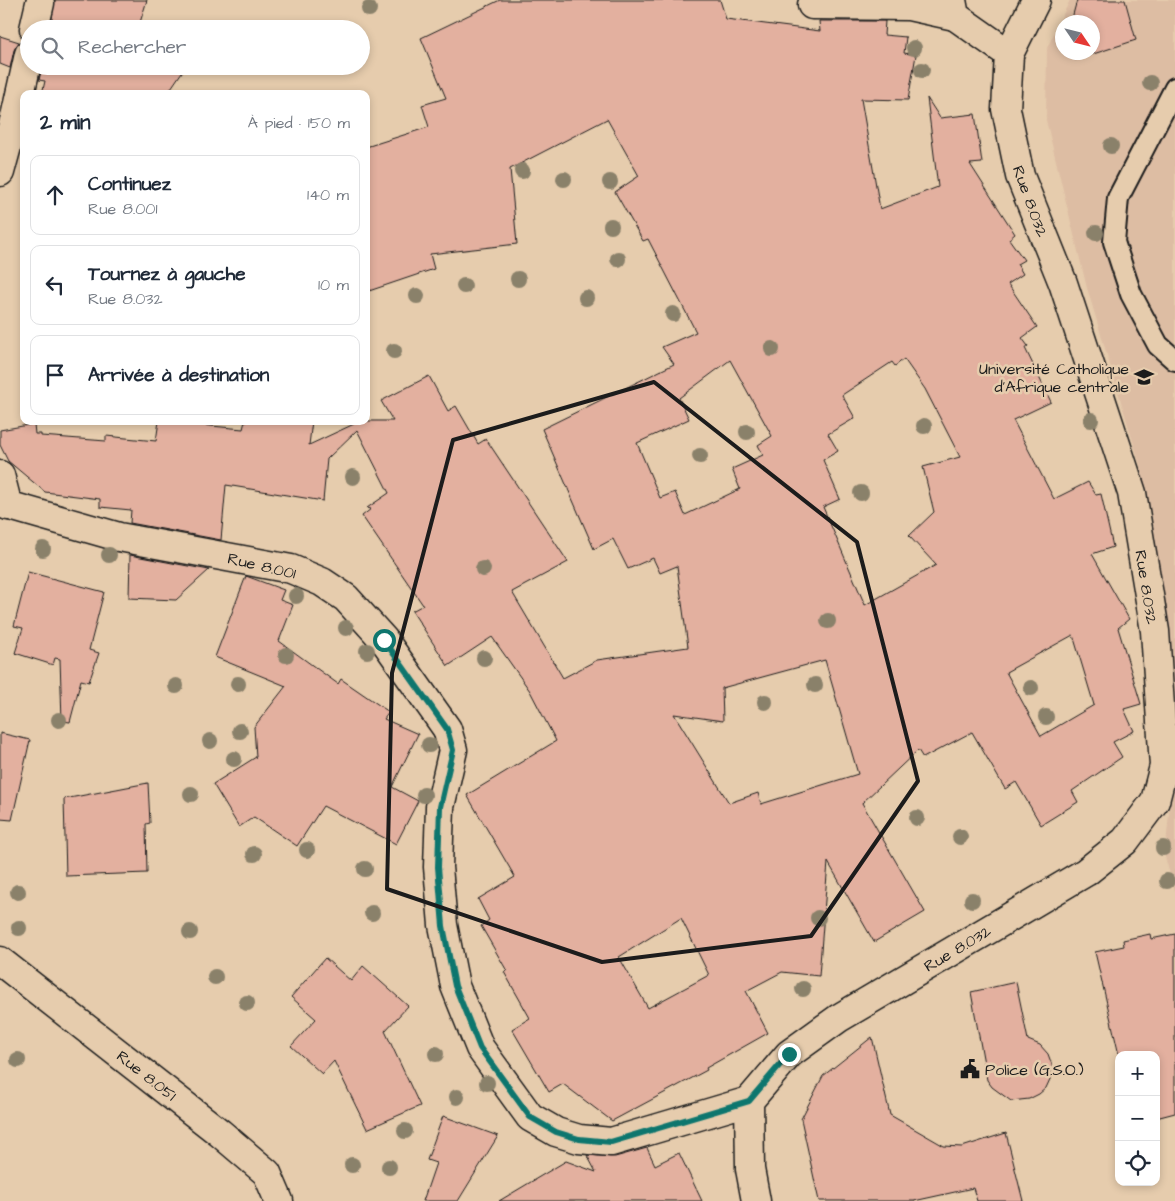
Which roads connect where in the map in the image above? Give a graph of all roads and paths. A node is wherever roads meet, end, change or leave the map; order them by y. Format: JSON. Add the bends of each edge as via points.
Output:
{"nodes":[{"id":1,"x":1036,"y":0,"type":"edge"},
{"id":2,"x":812,"y":5,"type":"dead end"},
{"id":3,"x":953,"y":8,"type":"edge"},
{"id":4,"x":1009,"y":54,"type":"junction"},
{"id":5,"x":24,"y":75,"type":"edge"},
{"id":6,"x":1175,"y":88,"type":"edge"},
{"id":7,"x":21,"y":90,"type":"edge"},
{"id":8,"x":20,"y":94,"type":"edge"},
{"id":9,"x":0,"y":172,"type":"edge"},
{"id":10,"x":1175,"y":360,"type":"edge"},
{"id":11,"x":0,"y":475,"type":"edge"},
{"id":12,"x":4,"y":504,"type":"edge"},
{"id":13,"x":0,"y":961,"type":"edge"},
{"id":14,"x":749,"y":1101,"type":"junction"},
{"id":15,"x":279,"y":1201,"type":"edge"},
{"id":16,"x":756,"y":1201,"type":"edge"}],
"edges":[{"from":1,"to":4,"type":"street","name":"Rue 8.032"},
{"from":2,"to":3,"type":"street"},
{"from":3,"to":4,"type":"street"},
{"from":4,"to":14,"type":"street","name":"Rue 8.032","via":[[1006,108],[1020,176],[1063,283],[1132,493],[1155,631],[1164,766],[1155,801],[1125,841],[1086,872],[839,1018],[789,1054]]},
{"from":5,"to":7,"type":"street"},
{"from":6,"to":10,"type":"lane","via":[[1118,198],[1114,242],[1131,294],[1158,345]]},
{"from":8,"to":9,"type":"street"},
{"from":11,"to":12,"type":"street"},
{"from":12,"to":14,"type":"street","name":"Rue 8.001","via":[[119,537],[291,569],[322,582],[346,598],[384,640],[447,729],[453,750],[440,807],[438,867],[443,926],[455,986],[480,1048],[530,1117],[564,1135],[611,1142]]},
{"from":13,"to":15,"type":"street","name":"Rue 8.051","via":[[267,1173]]},
{"from":14,"to":16,"type":"street","via":[[750,1169]]}]}
